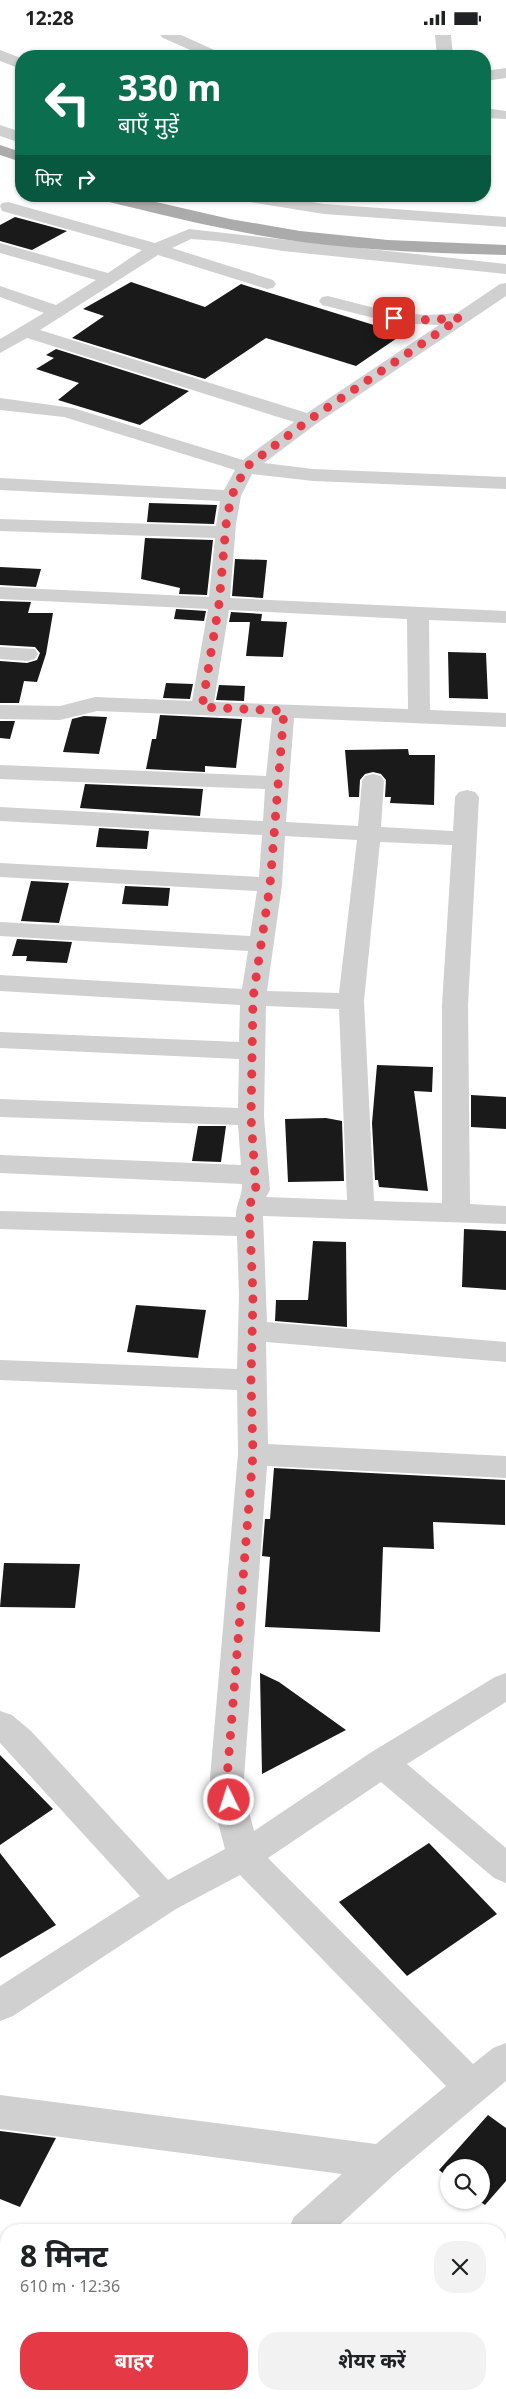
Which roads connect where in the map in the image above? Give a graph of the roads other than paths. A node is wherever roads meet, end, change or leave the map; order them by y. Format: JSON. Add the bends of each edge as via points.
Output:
{"nodes":[{"id":1,"x":168,"y":35,"type":"edge"},
{"id":2,"x":443,"y":35,"type":"edge"},
{"id":3,"x":212,"y":50,"type":"edge"},
{"id":4,"x":444,"y":50,"type":"edge"},
{"id":5,"x":0,"y":55,"type":"edge"},
{"id":6,"x":15,"y":61,"type":"edge"},
{"id":7,"x":506,"y":73,"type":"edge"},
{"id":8,"x":491,"y":75,"type":"edge"},
{"id":9,"x":0,"y":130,"type":"edge"},
{"id":10,"x":15,"y":136,"type":"edge"},
{"id":11,"x":0,"y":150,"type":"edge"},
{"id":12,"x":15,"y":155,"type":"edge"},
{"id":13,"x":132,"y":202,"type":"edge"},
{"id":14,"x":202,"y":202,"type":"edge"},
{"id":15,"x":280,"y":202,"type":"edge"},
{"id":16,"x":8,"y":207,"type":"dead end"},
{"id":17,"x":506,"y":222,"type":"edge"},
{"id":18,"x":506,"y":235,"type":"edge"},
{"id":19,"x":0,"y":248,"type":"edge"},
{"id":20,"x":156,"y":249,"type":"junction"},
{"id":21,"x":506,"y":250,"type":"edge"},
{"id":22,"x":506,"y":269,"type":"edge"},
{"id":23,"x":111,"y":279,"type":"junction"},
{"id":24,"x":267,"y":283,"type":"dead end"},
{"id":25,"x":506,"y":288,"type":"edge"},
{"id":26,"x":0,"y":291,"type":"edge"},
{"id":27,"x":328,"y":301,"type":"dead end"},
{"id":28,"x":59,"y":312,"type":"junction"},
{"id":29,"x":460,"y":318,"type":"junction"},
{"id":30,"x":26,"y":331,"type":"junction"},
{"id":31,"x":0,"y":347,"type":"edge"},
{"id":32,"x":0,"y":404,"type":"edge"},
{"id":33,"x":309,"y":420,"type":"junction"},
{"id":34,"x":246,"y":467,"type":"junction"},
{"id":35,"x":506,"y":483,"type":"edge"},
{"id":36,"x":0,"y":484,"type":"edge"},
{"id":37,"x":231,"y":497,"type":"junction"},
{"id":38,"x":0,"y":525,"type":"edge"},
{"id":39,"x":226,"y":532,"type":"junction"},
{"id":40,"x":0,"y":593,"type":"edge"},
{"id":41,"x":219,"y":604,"type":"junction"},
{"id":42,"x":418,"y":614,"type":"junction"},
{"id":43,"x":506,"y":617,"type":"edge"},
{"id":44,"x":0,"y":653,"type":"edge"},
{"id":45,"x":27,"y":654,"type":"dead end"},
{"id":46,"x":202,"y":707,"type":"junction"},
{"id":47,"x":284,"y":711,"type":"junction"},
{"id":48,"x":0,"y":712,"type":"edge"},
{"id":49,"x":419,"y":716,"type":"junction"},
{"id":50,"x":506,"y":720,"type":"edge"},
{"id":51,"x":0,"y":772,"type":"edge"},
{"id":52,"x":373,"y":781,"type":"dead end"},
{"id":53,"x":277,"y":783,"type":"junction"},
{"id":54,"x":466,"y":797,"type":"dead end"},
{"id":55,"x":0,"y":814,"type":"edge"},
{"id":56,"x":274,"y":829,"type":"junction"},
{"id":57,"x":369,"y":835,"type":"junction"},
{"id":58,"x":464,"y":839,"type":"junction"},
{"id":59,"x":0,"y":870,"type":"edge"},
{"id":60,"x":270,"y":885,"type":"junction"},
{"id":61,"x":0,"y":929,"type":"edge"},
{"id":62,"x":260,"y":944,"type":"junction"},
{"id":63,"x":0,"y":983,"type":"edge"},
{"id":64,"x":253,"y":998,"type":"junction"},
{"id":65,"x":352,"y":1001,"type":"junction"},
{"id":66,"x":0,"y":1040,"type":"edge"},
{"id":67,"x":252,"y":1051,"type":"junction"},
{"id":68,"x":0,"y":1108,"type":"edge"},
{"id":69,"x":251,"y":1117,"type":"junction"},
{"id":70,"x":0,"y":1164,"type":"edge"},
{"id":71,"x":256,"y":1175,"type":"junction"},
{"id":72,"x":361,"y":1208,"type":"junction"},
{"id":73,"x":456,"y":1212,"type":"junction"},
{"id":74,"x":506,"y":1215,"type":"edge"},
{"id":75,"x":249,"y":1216,"type":"junction"},
{"id":76,"x":0,"y":1220,"type":"edge"},
{"id":77,"x":252,"y":1331,"type":"junction"},
{"id":78,"x":506,"y":1352,"type":"edge"},
{"id":79,"x":0,"y":1370,"type":"edge"},
{"id":80,"x":251,"y":1380,"type":"junction"},
{"id":81,"x":253,"y":1454,"type":"junction"},
{"id":82,"x":506,"y":1467,"type":"edge"},
{"id":83,"x":506,"y":1686,"type":"edge"},
{"id":84,"x":6,"y":1739,"type":"edge"},
{"id":85,"x":382,"y":1763,"type":"junction"},
{"id":86,"x":244,"y":1856,"type":"junction"},
{"id":87,"x":506,"y":1868,"type":"edge"},
{"id":88,"x":164,"y":1899,"type":"junction"},
{"id":89,"x":0,"y":2005,"type":"edge"},
{"id":90,"x":506,"y":2059,"type":"edge"},
{"id":91,"x":472,"y":2088,"type":"junction"},
{"id":92,"x":0,"y":2112,"type":"edge"},
{"id":93,"x":382,"y":2162,"type":"junction"},
{"id":94,"x":313,"y":2224,"type":"edge"}],
"edges":[{"from":1,"to":3,"type":"street"},
{"from":2,"to":4,"type":"street"},
{"from":5,"to":6,"type":"street"},
{"from":7,"to":8,"type":"street"},
{"from":9,"to":10,"type":"street"},
{"from":11,"to":12,"type":"main road"},
{"from":13,"to":21,"type":"main road","via":[[272,232],[395,245]]},
{"from":14,"to":18,"type":"main road","via":[[334,222]]},
{"from":15,"to":17,"type":"street","via":[[324,209]]},
{"from":16,"to":20,"type":"street"},
{"from":19,"to":23,"type":"street"},
{"from":20,"to":22,"type":"street","via":[[188,235]]},
{"from":20,"to":23,"type":"street"},
{"from":20,"to":24,"type":"street"},
{"from":23,"to":28,"type":"street"},
{"from":25,"to":29,"type":"street"},
{"from":26,"to":28,"type":"street"},
{"from":27,"to":29,"type":"street","via":[[394,318]]},
{"from":28,"to":30,"type":"street"},
{"from":29,"to":33,"type":"street"},
{"from":30,"to":31,"type":"street"},
{"from":30,"to":33,"type":"street"},
{"from":32,"to":34,"type":"street","via":[[66,412]]},
{"from":33,"to":34,"type":"street"},
{"from":34,"to":35,"type":"street","via":[[313,475]]},
{"from":34,"to":37,"type":"street"},
{"from":36,"to":37,"type":"street"},
{"from":37,"to":39,"type":"street"},
{"from":38,"to":39,"type":"street"},
{"from":39,"to":41,"type":"street"},
{"from":40,"to":41,"type":"street"},
{"from":41,"to":42,"type":"street"},
{"from":41,"to":46,"type":"street"},
{"from":42,"to":43,"type":"street"},
{"from":42,"to":49,"type":"street"},
{"from":44,"to":45,"type":"street"},
{"from":46,"to":47,"type":"street"},
{"from":46,"to":48,"type":"street","via":[[95,704],[60,713]]},
{"from":47,"to":49,"type":"street"},
{"from":47,"to":53,"type":"street"},
{"from":49,"to":50,"type":"street"},
{"from":51,"to":53,"type":"street"},
{"from":52,"to":57,"type":"street"},
{"from":53,"to":56,"type":"street"},
{"from":54,"to":58,"type":"street"},
{"from":55,"to":56,"type":"street"},
{"from":56,"to":57,"type":"street"},
{"from":56,"to":60,"type":"street"},
{"from":57,"to":58,"type":"street"},
{"from":57,"to":65,"type":"street"},
{"from":58,"to":73,"type":"street","via":[[455,1005]]},
{"from":59,"to":60,"type":"street"},
{"from":60,"to":62,"type":"street"},
{"from":61,"to":62,"type":"street"},
{"from":62,"to":64,"type":"street"},
{"from":63,"to":64,"type":"street"},
{"from":64,"to":65,"type":"street"},
{"from":64,"to":67,"type":"street"},
{"from":65,"to":72,"type":"street"},
{"from":66,"to":67,"type":"street"},
{"from":67,"to":69,"type":"street"},
{"from":68,"to":69,"type":"street"},
{"from":69,"to":71,"type":"street"},
{"from":70,"to":71,"type":"street"},
{"from":71,"to":75,"type":"street","via":[[256,1191]]},
{"from":72,"to":73,"type":"street"},
{"from":72,"to":75,"type":"street"},
{"from":73,"to":74,"type":"street"},
{"from":75,"to":76,"type":"street"},
{"from":75,"to":77,"type":"street"},
{"from":77,"to":78,"type":"street"},
{"from":77,"to":80,"type":"street"},
{"from":79,"to":80,"type":"street"},
{"from":80,"to":81,"type":"street"},
{"from":81,"to":82,"type":"street"},
{"from":81,"to":86,"type":"street","via":[[227,1778],[229,1800]]},
{"from":83,"to":85,"type":"street"},
{"from":84,"to":88,"type":"street"},
{"from":85,"to":86,"type":"street"},
{"from":85,"to":87,"type":"street"},
{"from":86,"to":88,"type":"street"},
{"from":86,"to":91,"type":"street"},
{"from":88,"to":89,"type":"street"},
{"from":90,"to":91,"type":"street"},
{"from":91,"to":93,"type":"street"},
{"from":92,"to":93,"type":"street"},
{"from":93,"to":94,"type":"street"}]}
